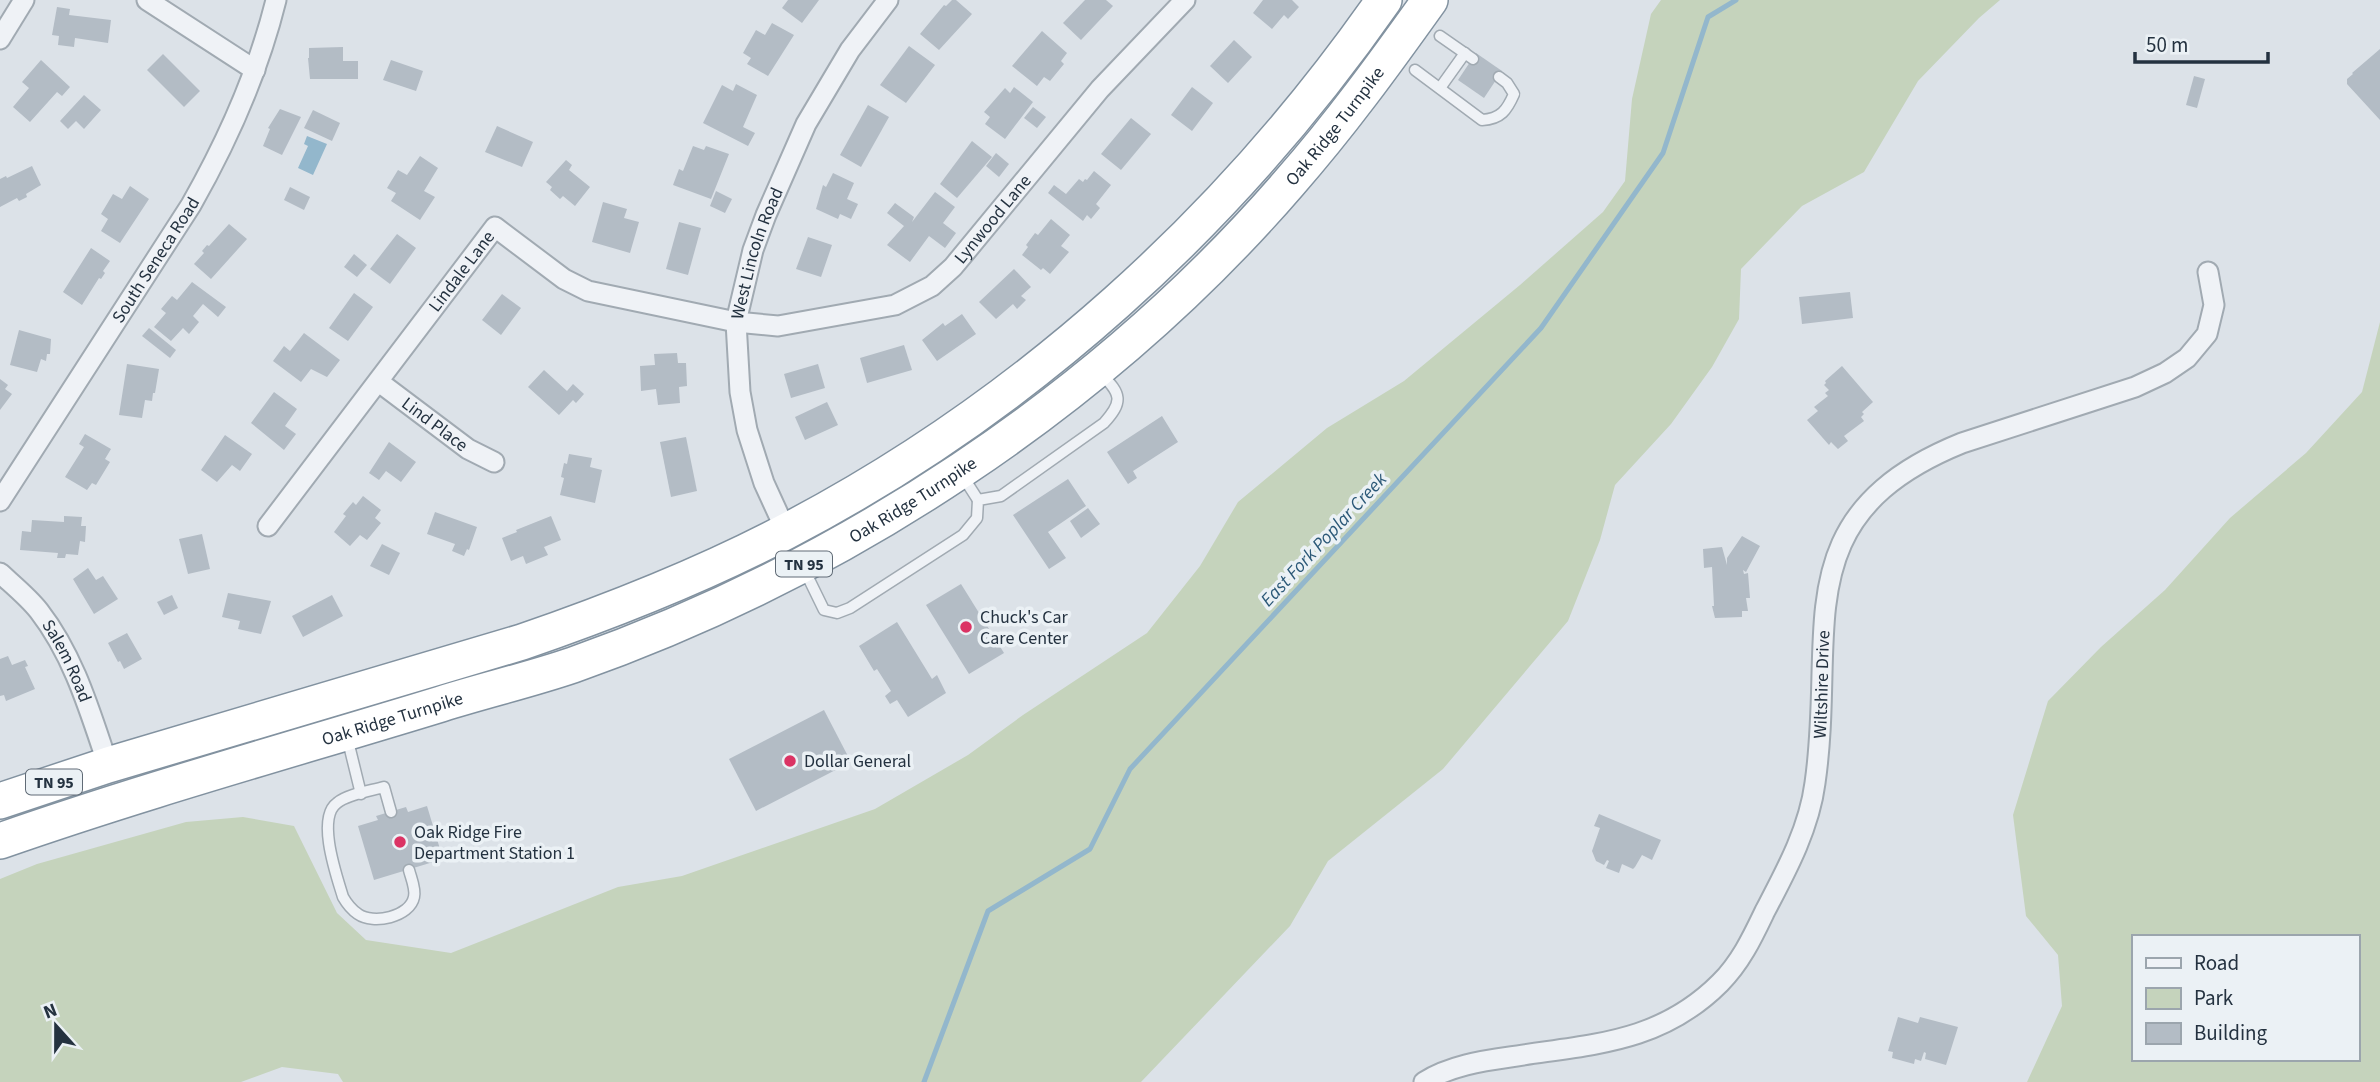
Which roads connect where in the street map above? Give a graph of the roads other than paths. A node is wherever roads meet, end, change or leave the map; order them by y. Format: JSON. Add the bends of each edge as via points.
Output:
{"nodes":[{"id":1,"x":24,"y":0,"type":"edge"},
{"id":2,"x":147,"y":0,"type":"edge"},
{"id":3,"x":276,"y":0,"type":"edge"},
{"id":4,"x":888,"y":0,"type":"edge"},
{"id":5,"x":1185,"y":0,"type":"edge"},
{"id":6,"x":1384,"y":0,"type":"edge"},
{"id":7,"x":1430,"y":0,"type":"edge"},
{"id":8,"x":1440,"y":36,"type":"dead end"},
{"id":9,"x":0,"y":40,"type":"edge"},
{"id":10,"x":256,"y":70,"type":"junction"},
{"id":11,"x":1415,"y":71,"type":"dead end"},
{"id":12,"x":1499,"y":77,"type":"dead end"},
{"id":13,"x":1440,"y":88,"type":"junction"},
{"id":14,"x":2208,"y":272,"type":"dead end"},
{"id":15,"x":736,"y":322,"type":"junction"},
{"id":16,"x":1097,"y":369,"type":"junction"},
{"id":17,"x":379,"y":382,"type":"junction"},
{"id":18,"x":494,"y":462,"type":"dead end"},
{"id":19,"x":959,"y":472,"type":"junction"},
{"id":20,"x":978,"y":500,"type":"junction"},
{"id":21,"x":0,"y":501,"type":"edge"},
{"id":22,"x":268,"y":526,"type":"dead end"},
{"id":23,"x":786,"y":531,"type":"junction"},
{"id":24,"x":802,"y":565,"type":"junction"},
{"id":25,"x":0,"y":573,"type":"edge"},
{"id":26,"x":335,"y":698,"type":"junction"},
{"id":27,"x":346,"y":733,"type":"junction"},
{"id":28,"x":108,"y":765,"type":"junction"},
{"id":29,"x":361,"y":794,"type":"junction"},
{"id":30,"x":0,"y":800,"type":"edge"},
{"id":31,"x":118,"y":800,"type":"junction"},
{"id":32,"x":391,"y":811,"type":"dead end"},
{"id":33,"x":0,"y":841,"type":"edge"},
{"id":34,"x":409,"y":870,"type":"dead end"},
{"id":35,"x":1424,"y":1082,"type":"edge"}],
"edges":[{"from":1,"to":9,"type":"street"},
{"from":2,"to":10,"type":"street"},
{"from":3,"to":10,"type":"street","name":"South Seneca Road"},
{"from":4,"to":15,"type":"street","name":"West Lincoln Road","via":[[850,50],[806,124],[762,226]]},
{"from":5,"to":15,"type":"street","name":"Lynwood Lane","via":[[1100,89],[932,286],[906,301],[864,311],[778,326]]},
{"from":6,"to":23,"type":"highway","name":"Oak Ridge Turnpike","number":"TN 95","via":[[1322,85],[1210,215],[1108,310],[958,427]]},
{"from":7,"to":16,"type":"highway","name":"Oak Ridge Turnpike","number":"TN 95","via":[[1289,184],[1183,293]]},
{"from":8,"to":13,"type":"lane","via":[[1469,56]]},
{"from":10,"to":21,"type":"street","name":"South Seneca Road","via":[[191,205]]},
{"from":11,"to":13,"type":"lane"},
{"from":12,"to":13,"type":"lane","via":[[1514,94],[1495,119],[1482,120]]},
{"from":14,"to":35,"type":"street","name":"Wiltshire Drive","via":[[2214,305],[2207,334],[2187,358],[2135,387],[1936,454],[1903,472],[1858,515],[1826,591],[1819,746],[1807,819],[1744,953],[1722,981],[1686,1011],[1652,1030],[1478,1062]]},
{"from":15,"to":17,"type":"street","name":"Lindale Lane","via":[[588,291],[564,279],[495,227]]},
{"from":15,"to":23,"type":"street","name":"West Lincoln Road","via":[[747,430]]},
{"from":16,"to":19,"type":"highway","name":"Oak Ridge Turnpike","number":"TN 95"},
{"from":16,"to":20,"type":"lane","via":[[1112,384],[1118,400],[1104,423],[1001,496]]},
{"from":17,"to":18,"type":"street","name":"Lind Place","via":[[468,449]]},
{"from":17,"to":22,"type":"street","name":"Lindale Lane"},
{"from":19,"to":20,"type":"lane"},
{"from":19,"to":24,"type":"highway","name":"Oak Ridge Turnpike","number":"TN 95"},
{"from":20,"to":24,"type":"lane","via":[[977,517],[963,535],[843,611],[824,610]]},
{"from":23,"to":24,"type":"highway"},
{"from":23,"to":26,"type":"highway","name":"Oak Ridge Turnpike","number":"TN 95","via":[[589,619]]},
{"from":24,"to":27,"type":"highway","name":"Oak Ridge Turnpike","number":"TN 95","via":[[679,624],[575,664]]},
{"from":25,"to":28,"type":"street","name":"Salem Road","via":[[33,604],[59,640]]},
{"from":26,"to":27,"type":"highway"},
{"from":26,"to":28,"type":"highway","name":"Oak Ridge Turnpike","number":"TN 95"},
{"from":27,"to":29,"type":"lane"},
{"from":27,"to":31,"type":"highway","name":"Oak Ridge Turnpike","number":"TN 95"},
{"from":28,"to":30,"type":"highway","name":"Oak Ridge Turnpike","number":"TN 95"},
{"from":28,"to":31,"type":"highway"},
{"from":29,"to":32,"type":"lane","via":[[384,787]]},
{"from":29,"to":34,"type":"lane","via":[[338,801],[328,821],[343,897],[358,915],[374,920],[393,916],[410,907],[414,899]]},
{"from":31,"to":33,"type":"highway","name":"Oak Ridge Turnpike","number":"TN 95"}]}
